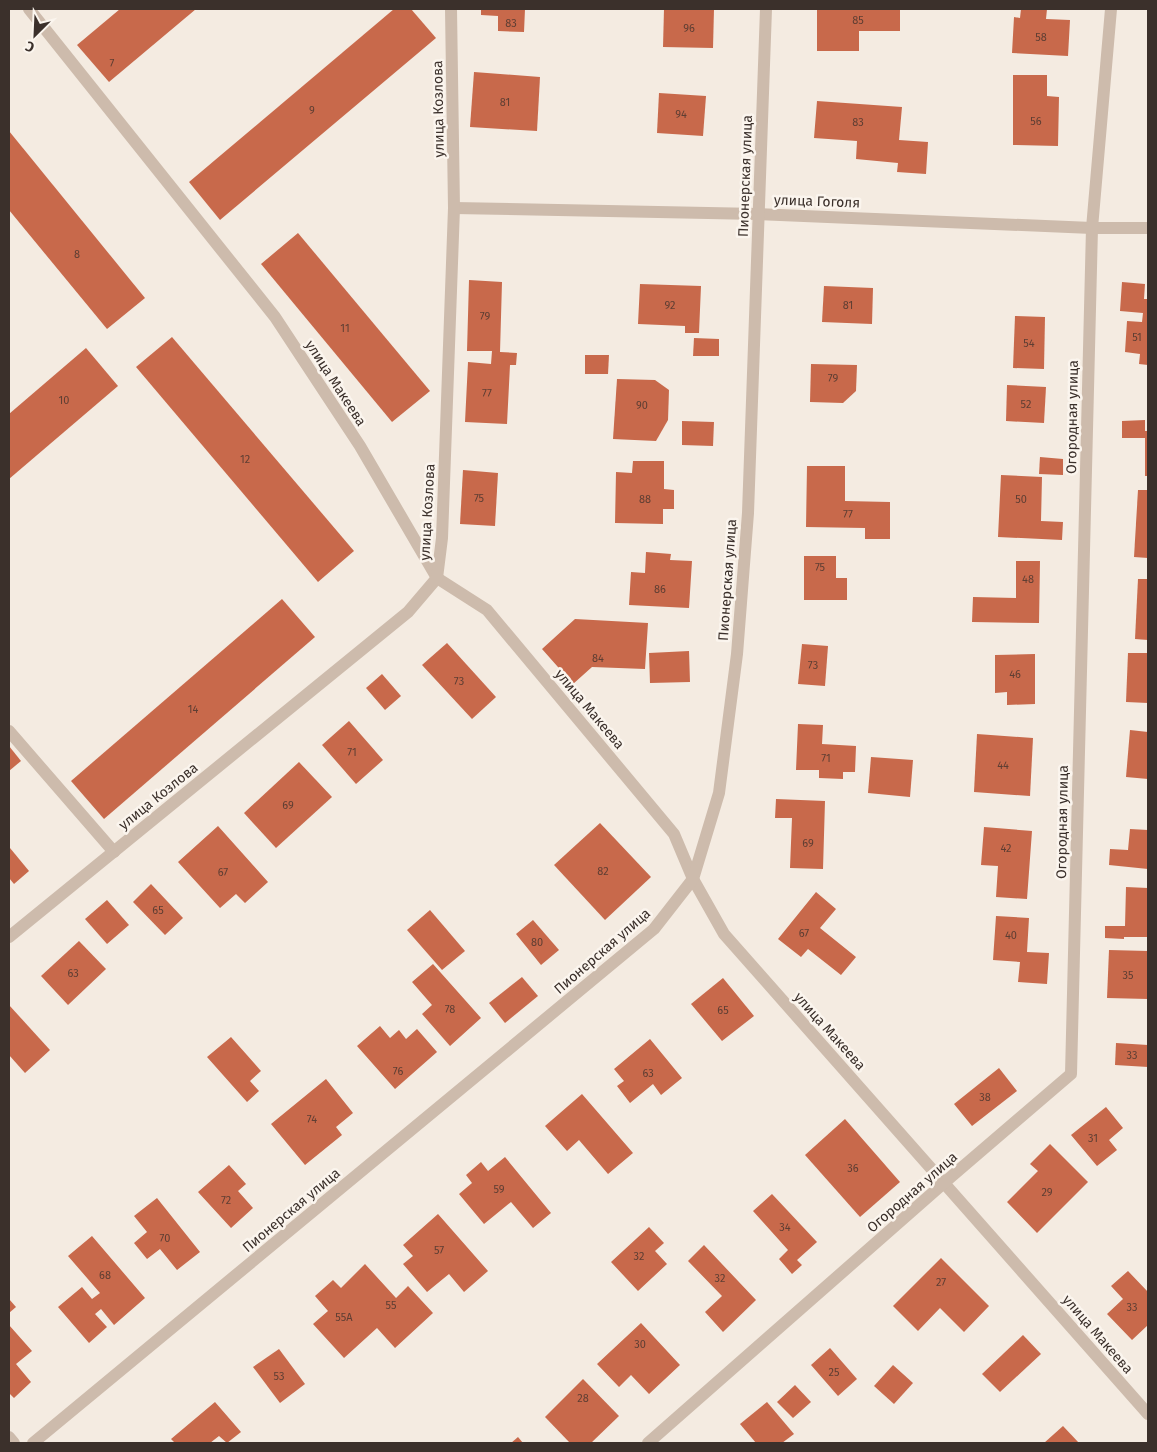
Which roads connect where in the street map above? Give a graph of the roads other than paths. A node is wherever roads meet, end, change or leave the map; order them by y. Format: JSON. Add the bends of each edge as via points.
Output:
{"nodes":[{"id":1,"x":29,"y":9,"type":"edge"},
{"id":2,"x":452,"y":9,"type":"edge"},
{"id":3,"x":766,"y":9,"type":"edge"},
{"id":4,"x":1111,"y":9,"type":"edge"},
{"id":5,"x":454,"y":208,"type":"junction"},
{"id":6,"x":758,"y":214,"type":"junction"},
{"id":7,"x":1092,"y":228,"type":"junction"},
{"id":8,"x":1148,"y":228,"type":"edge"},
{"id":9,"x":437,"y":578,"type":"junction"},
{"id":10,"x":9,"y":731,"type":"edge"},
{"id":11,"x":114,"y":852,"type":"junction"},
{"id":12,"x":693,"y":879,"type":"junction"},
{"id":13,"x":9,"y":937,"type":"edge"},
{"id":14,"x":945,"y":1182,"type":"junction"},
{"id":15,"x":1146,"y":1408,"type":"edge"},
{"id":16,"x":9,"y":1438,"type":"edge"},
{"id":17,"x":14,"y":1443,"type":"edge"},
{"id":18,"x":33,"y":1443,"type":"edge"},
{"id":19,"x":648,"y":1443,"type":"edge"}],
"edges":[{"from":1,"to":9,"type":"street","name":"улица Макеева","via":[[275,316],[360,446]]},
{"from":2,"to":5,"type":"street","name":"улица Козлова"},
{"from":3,"to":6,"type":"street","name":"Пионерская улица"},
{"from":4,"to":7,"type":"street","name":"Огородная улица"},
{"from":5,"to":6,"type":"street","name":"улица Гоголя"},
{"from":5,"to":9,"type":"street","name":"улица Козлова","via":[[442,538]]},
{"from":6,"to":7,"type":"street","name":"улица Гоголя"},
{"from":6,"to":12,"type":"street","name":"Пионерская улица","via":[[748,513],[736,654],[719,793]]},
{"from":7,"to":8,"type":"street","name":"улица Гоголя"},
{"from":7,"to":14,"type":"street","name":"Огородная улица","via":[[1072,1074]]},
{"from":9,"to":11,"type":"street","name":"улица Козлова","via":[[408,612]]},
{"from":9,"to":12,"type":"street","name":"улица Макеева","via":[[487,610],[674,834]]},
{"from":10,"to":11,"type":"street"},
{"from":11,"to":13,"type":"street","name":"улица Козлова"},
{"from":12,"to":14,"type":"street","name":"улица Макеева","via":[[724,934]]},
{"from":12,"to":18,"type":"street","name":"Пионерская улица","via":[[654,929]]},
{"from":14,"to":15,"type":"street","name":"улица Макеева"},
{"from":14,"to":19,"type":"street","name":"Огородная улица"},
{"from":16,"to":17,"type":"street"}]}
